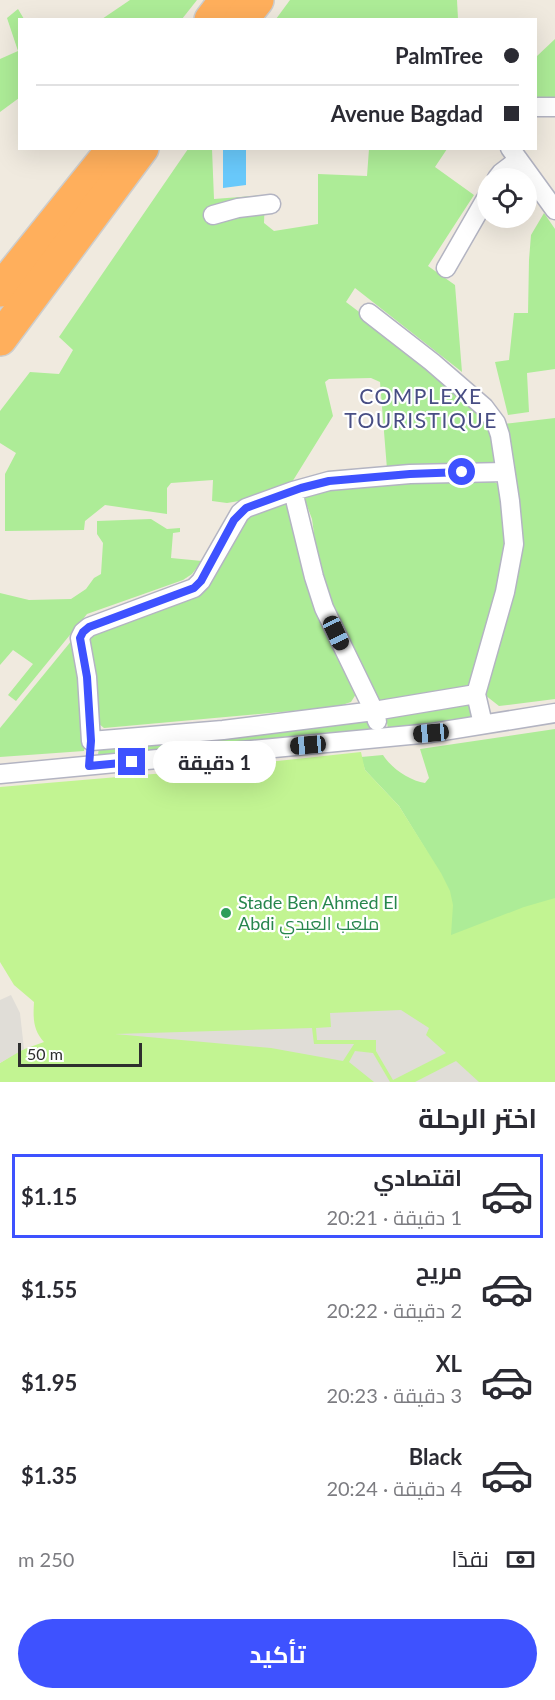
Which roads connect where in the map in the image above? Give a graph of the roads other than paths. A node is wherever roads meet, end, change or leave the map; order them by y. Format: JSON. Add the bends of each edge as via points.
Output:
{"nodes":[{"id":1,"x":226,"y":0,"type":"edge"},
{"id":2,"x":256,"y":0,"type":"edge"},
{"id":3,"x":212,"y":18,"type":"edge"},
{"id":4,"x":242,"y":18,"type":"edge"},
{"id":5,"x":537,"y":107,"type":"edge"},
{"id":6,"x":555,"y":107,"type":"edge"},
{"id":7,"x":112,"y":150,"type":"edge"},
{"id":8,"x":141,"y":150,"type":"edge"},
{"id":9,"x":514,"y":154,"type":"edge"},
{"id":10,"x":504,"y":168,"type":"edge"},
{"id":11,"x":271,"y":204,"type":"dead end"},
{"id":12,"x":555,"y":210,"type":"edge"},
{"id":13,"x":477,"y":214,"type":"edge"},
{"id":14,"x":213,"y":215,"type":"dead end"},
{"id":15,"x":446,"y":268,"type":"dead end"},
{"id":16,"x":0,"y":290,"type":"edge"},
{"id":17,"x":369,"y":313,"type":"dead end"},
{"id":18,"x":0,"y":339,"type":"edge"},
{"id":19,"x":505,"y":472,"type":"junction"},
{"id":20,"x":293,"y":491,"type":"junction"},
{"id":21,"x":476,"y":694,"type":"junction"},
{"id":22,"x":374,"y":711,"type":"junction"},
{"id":23,"x":555,"y":713,"type":"edge"},
{"id":24,"x":483,"y":724,"type":"junction"},
{"id":25,"x":383,"y":737,"type":"junction"},
{"id":26,"x":91,"y":741,"type":"junction"},
{"id":27,"x":89,"y":766,"type":"junction"},
{"id":28,"x":0,"y":774,"type":"edge"}],
"edges":[{"from":1,"to":3,"type":"highway"},
{"from":2,"to":4,"type":"highway"},
{"from":5,"to":6,"type":"street"},
{"from":7,"to":16,"type":"highway"},
{"from":8,"to":18,"type":"highway"},
{"from":9,"to":10,"type":"street"},
{"from":9,"to":12,"type":"street"},
{"from":11,"to":14,"type":"street"},
{"from":13,"to":15,"type":"street"},
{"from":17,"to":19,"type":"street","via":[[484,406],[496,423]]},
{"from":19,"to":20,"type":"street","via":[[329,481]]},
{"from":19,"to":21,"type":"street","via":[[514,529],[513,556]]},
{"from":20,"to":22,"type":"street","via":[[324,608]]},
{"from":20,"to":26,"type":"street","via":[[240,513],[194,588],[83,632],[80,638]]},
{"from":21,"to":22,"type":"street"},
{"from":21,"to":24,"type":"street"},
{"from":22,"to":25,"type":"street"},
{"from":22,"to":26,"type":"street"},
{"from":23,"to":24,"type":"street"},
{"from":24,"to":25,"type":"street"},
{"from":25,"to":27,"type":"street"},
{"from":26,"to":27,"type":"street"},
{"from":27,"to":28,"type":"street"}]}
